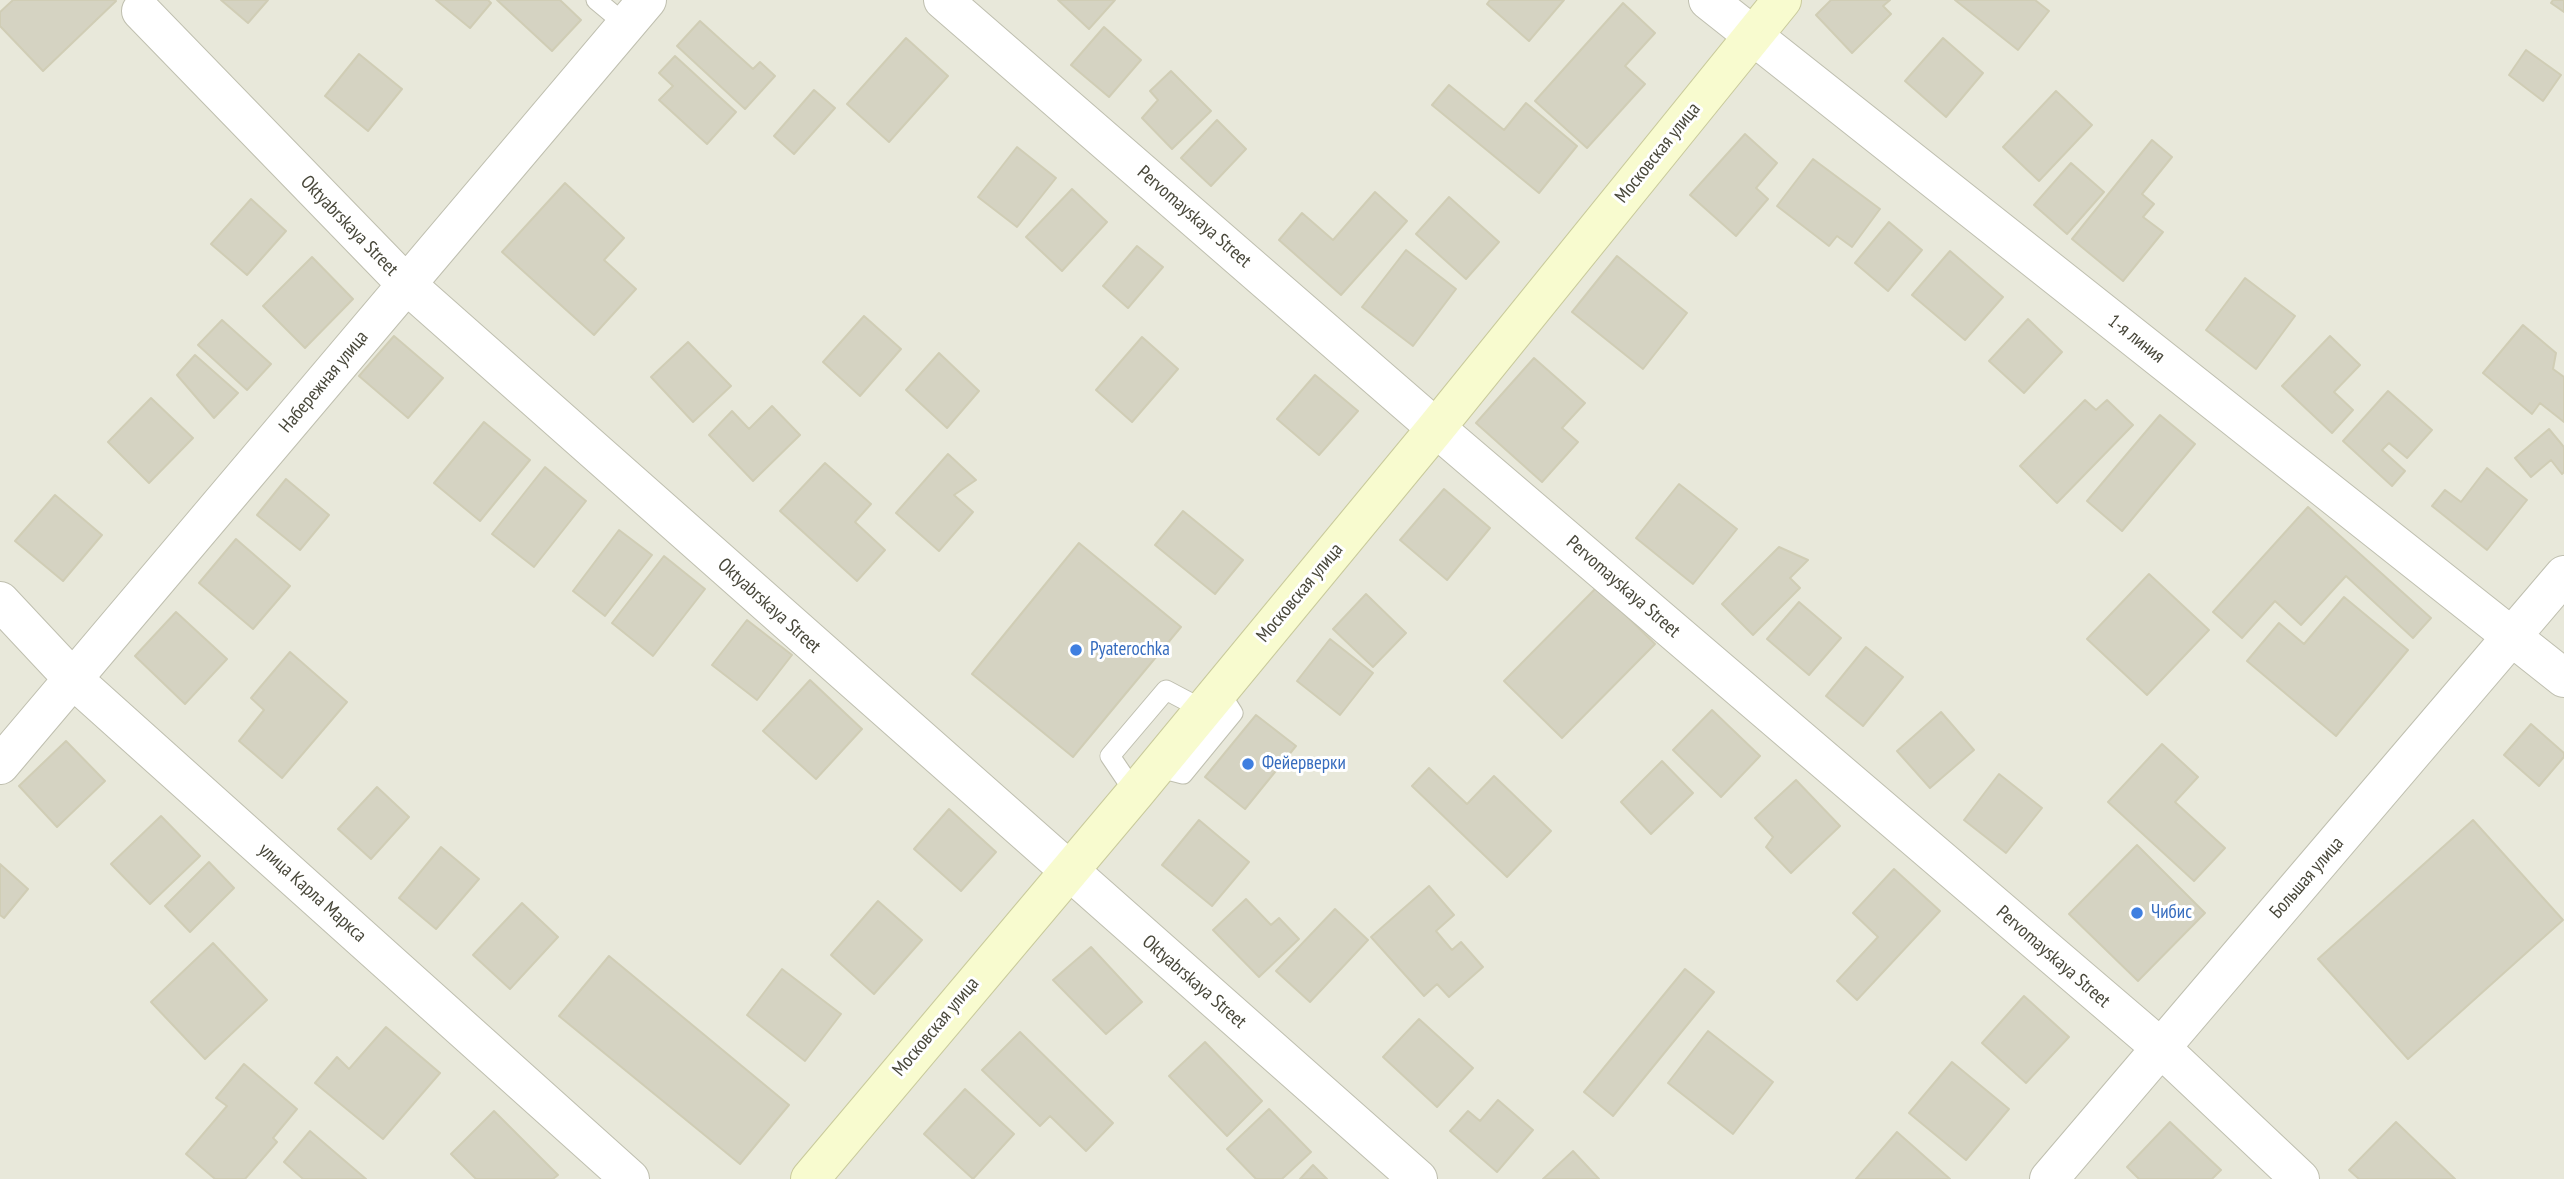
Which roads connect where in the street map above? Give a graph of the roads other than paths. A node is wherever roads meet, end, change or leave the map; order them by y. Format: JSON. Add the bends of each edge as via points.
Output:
{"nodes":[{"id":1,"x":596,"y":0,"type":"edge"},
{"id":2,"x":943,"y":0,"type":"edge"},
{"id":3,"x":1707,"y":0,"type":"edge"},
{"id":4,"x":1782,"y":0,"type":"edge"},
{"id":5,"x":141,"y":11,"type":"dead end"},
{"id":6,"x":636,"y":13,"type":"edge"},
{"id":7,"x":1753,"y":37,"type":"junction"},
{"id":8,"x":406,"y":284,"type":"junction"},
{"id":9,"x":1436,"y":428,"type":"junction"},
{"id":10,"x":2564,"y":576,"type":"edge"},
{"id":11,"x":0,"y":601,"type":"edge"},
{"id":12,"x":2513,"y":638,"type":"junction"},
{"id":13,"x":2564,"y":678,"type":"edge"},
{"id":14,"x":74,"y":680,"type":"junction"},
{"id":15,"x":0,"y":765,"type":"edge"},
{"id":16,"x":1068,"y":871,"type":"junction"},
{"id":17,"x":2161,"y":1048,"type":"junction"},
{"id":18,"x":630,"y":1179,"type":"edge"},
{"id":19,"x":810,"y":1179,"type":"edge"},
{"id":20,"x":1418,"y":1179,"type":"edge"},
{"id":21,"x":2049,"y":1179,"type":"edge"},
{"id":22,"x":2300,"y":1179,"type":"edge"}],
"edges":[{"from":1,"to":6,"type":"lane"},
{"from":2,"to":9,"type":"street","name":"Pervomayskaya Street"},
{"from":3,"to":7,"type":"street","name":"1-я линия"},
{"from":4,"to":7,"type":"street","name":"Московская улица"},
{"from":5,"to":8,"type":"street","name":"Oktyabrskaya Street"},
{"from":6,"to":8,"type":"street","name":"Набережная улица"},
{"from":7,"to":9,"type":"street","name":"Московская улица"},
{"from":7,"to":12,"type":"street","name":"1-я линия"},
{"from":8,"to":14,"type":"street","name":"Набережная улица"},
{"from":8,"to":16,"type":"street","name":"Oktyabrskaya Street"},
{"from":9,"to":16,"type":"street","name":"Московская улица"},
{"from":9,"to":17,"type":"street","name":"Pervomayskaya Street"},
{"from":10,"to":12,"type":"street","name":"Большая улица"},
{"from":11,"to":14,"type":"street","name":"улица Карла Маркса"},
{"from":12,"to":13,"type":"street","name":"1-я линия"},
{"from":12,"to":17,"type":"street","name":"Большая улица"},
{"from":14,"to":15,"type":"street","name":"Набережная улица"},
{"from":14,"to":18,"type":"street","name":"улица Карла Маркса"},
{"from":16,"to":19,"type":"street","name":"Московская улица"},
{"from":16,"to":20,"type":"street","name":"Oktyabrskaya Street"},
{"from":17,"to":21,"type":"street","name":"Большая улица"},
{"from":17,"to":22,"type":"street","name":"Pervomayskaya Street"}]}
